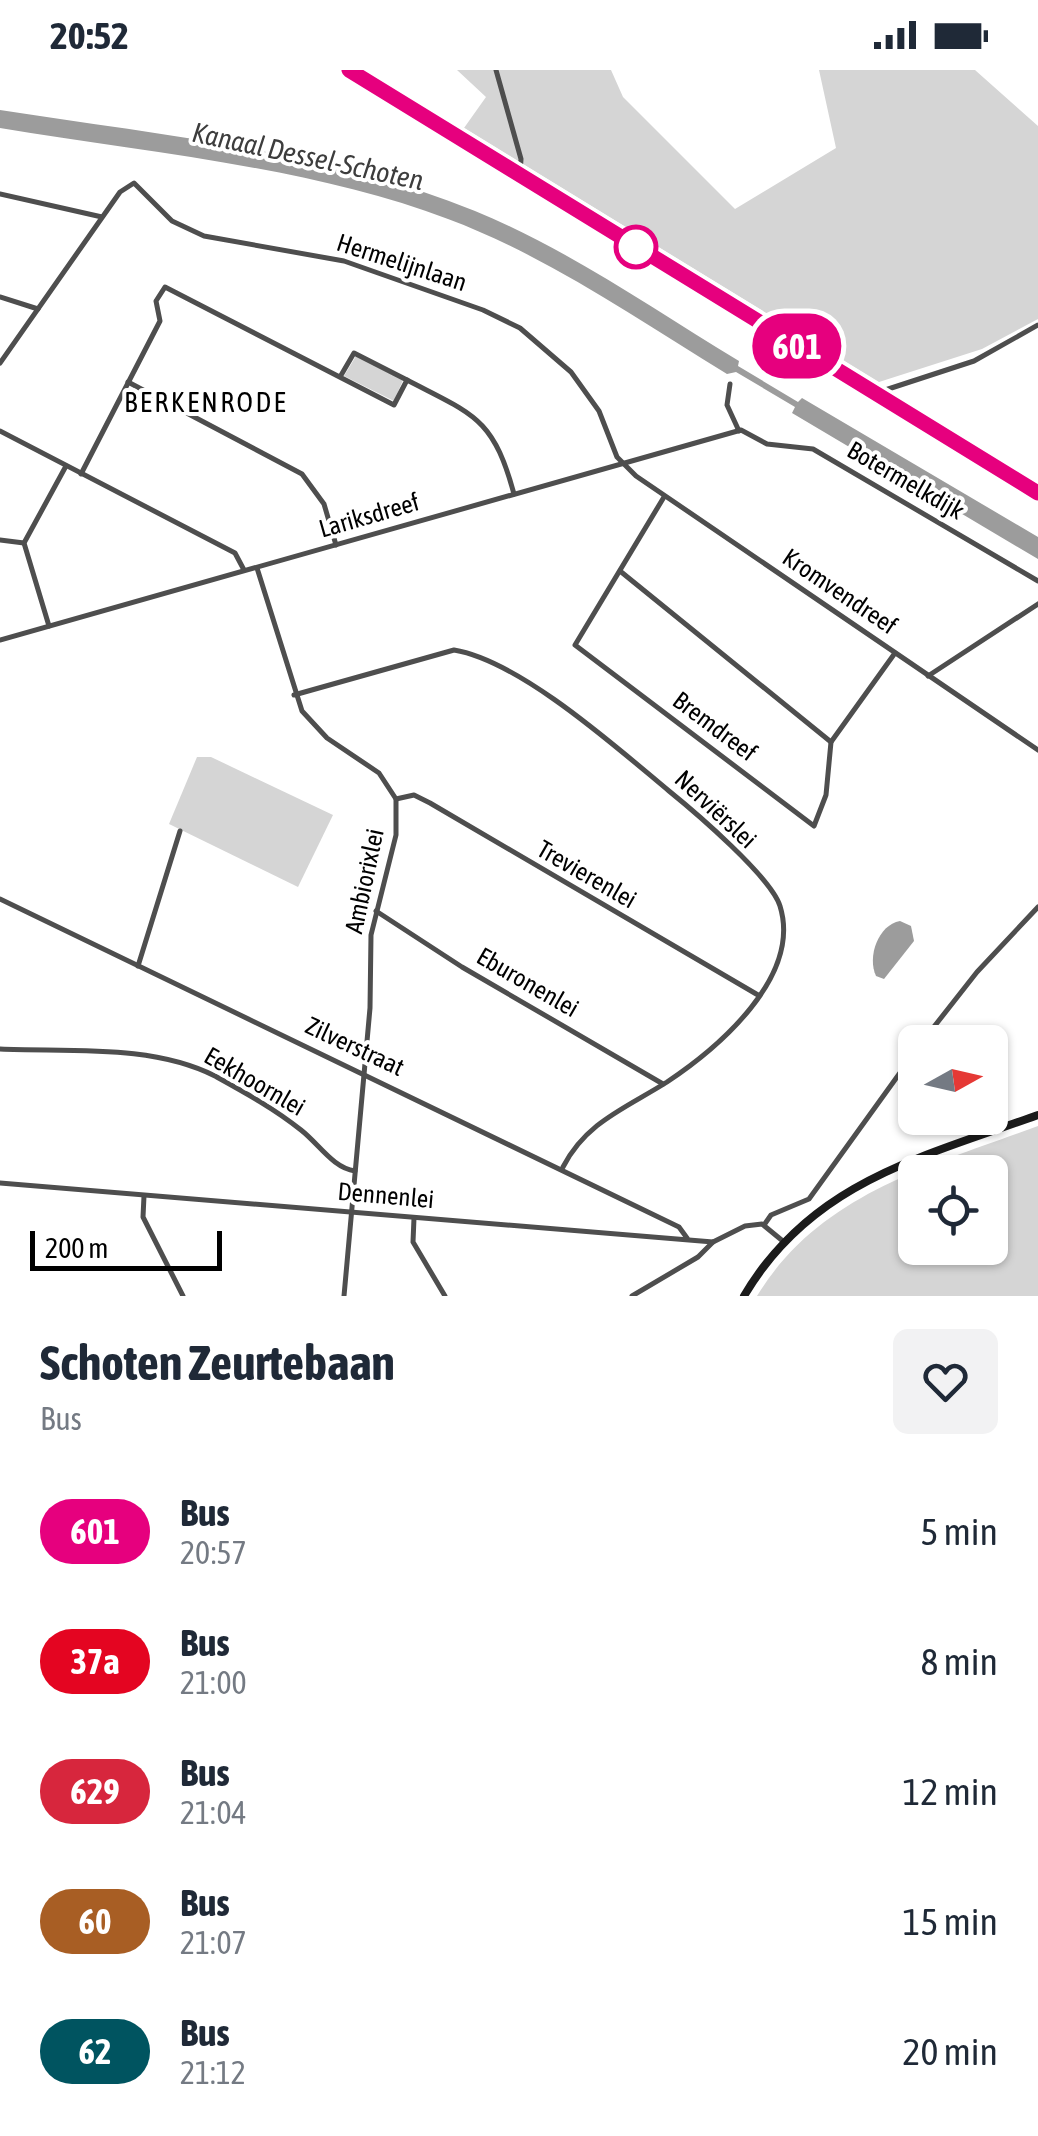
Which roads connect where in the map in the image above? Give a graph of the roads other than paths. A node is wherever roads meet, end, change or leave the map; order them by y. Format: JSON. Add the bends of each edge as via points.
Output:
{"nodes":[{"id":1,"x":349,"y":70,"type":"edge"},
{"id":2,"x":496,"y":70,"type":"edge"},
{"id":3,"x":520,"y":176,"type":"junction"},
{"id":4,"x":0,"y":194,"type":"edge"},
{"id":5,"x":102,"y":217,"type":"junction"},
{"id":6,"x":0,"y":297,"type":"edge"},
{"id":7,"x":38,"y":309,"type":"junction"},
{"id":8,"x":1038,"y":325,"type":"edge"},
{"id":9,"x":0,"y":363,"type":"edge"},
{"id":10,"x":340,"y":377,"type":"junction"},
{"id":11,"x":408,"y":380,"type":"junction"},
{"id":12,"x":128,"y":382,"type":"junction"},
{"id":13,"x":730,"y":384,"type":"dead end"},
{"id":14,"x":876,"y":393,"type":"junction"},
{"id":15,"x":739,"y":431,"type":"junction"},
{"id":16,"x":0,"y":432,"type":"edge"},
{"id":17,"x":622,"y":462,"type":"junction"},
{"id":18,"x":66,"y":466,"type":"junction"},
{"id":19,"x":81,"y":474,"type":"junction"},
{"id":20,"x":1038,"y":493,"type":"edge"},
{"id":21,"x":514,"y":494,"type":"junction"},
{"id":22,"x":664,"y":496,"type":"junction"},
{"id":23,"x":0,"y":540,"type":"edge"},
{"id":24,"x":24,"y":542,"type":"junction"},
{"id":25,"x":336,"y":545,"type":"junction"},
{"id":26,"x":257,"y":568,"type":"junction"},
{"id":27,"x":244,"y":570,"type":"junction"},
{"id":28,"x":620,"y":571,"type":"junction"},
{"id":29,"x":1038,"y":581,"type":"edge"},
{"id":30,"x":1038,"y":604,"type":"edge"},
{"id":31,"x":48,"y":626,"type":"junction"},
{"id":32,"x":0,"y":640,"type":"edge"},
{"id":33,"x":895,"y":653,"type":"junction"},
{"id":34,"x":928,"y":676,"type":"junction"},
{"id":35,"x":294,"y":695,"type":"junction"},
{"id":36,"x":831,"y":742,"type":"junction"},
{"id":37,"x":1038,"y":750,"type":"edge"},
{"id":38,"x":396,"y":799,"type":"junction"},
{"id":39,"x":180,"y":831,"type":"dead end"},
{"id":40,"x":0,"y":898,"type":"edge"},
{"id":41,"x":1038,"y":907,"type":"edge"},
{"id":42,"x":376,"y":911,"type":"junction"},
{"id":43,"x":138,"y":966,"type":"junction"},
{"id":44,"x":758,"y":995,"type":"junction"},
{"id":45,"x":935,"y":1025,"type":"edge"},
{"id":46,"x":0,"y":1049,"type":"edge"},
{"id":47,"x":364,"y":1073,"type":"junction"},
{"id":48,"x":898,"y":1075,"type":"edge"},
{"id":49,"x":663,"y":1084,"type":"junction"},
{"id":50,"x":1038,"y":1115,"type":"edge"},
{"id":51,"x":563,"y":1167,"type":"junction"},
{"id":52,"x":355,"y":1171,"type":"junction"},
{"id":53,"x":0,"y":1183,"type":"edge"},
{"id":54,"x":144,"y":1196,"type":"junction"},
{"id":55,"x":351,"y":1212,"type":"junction"},
{"id":56,"x":414,"y":1218,"type":"junction"},
{"id":57,"x":764,"y":1225,"type":"junction"},
{"id":58,"x":687,"y":1238,"type":"junction"},
{"id":59,"x":713,"y":1242,"type":"junction"},
{"id":60,"x":784,"y":1242,"type":"junction"},
{"id":61,"x":183,"y":1296,"type":"edge"},
{"id":62,"x":344,"y":1296,"type":"edge"},
{"id":63,"x":445,"y":1296,"type":"edge"},
{"id":64,"x":632,"y":1296,"type":"edge"},
{"id":65,"x":744,"y":1296,"type":"edge"}],
"edges":[{"from":1,"to":3,"type":"main road"},
{"from":2,"to":3,"type":"street"},
{"from":3,"to":14,"type":"main road"},
{"from":4,"to":5,"type":"street"},
{"from":5,"to":7,"type":"street"},
{"from":5,"to":17,"type":"street","name":"Hermelijnlaan","via":[[120,192],[138,184],[172,221],[204,236],[344,261],[501,318],[571,372],[599,411]]},
{"from":6,"to":7,"type":"street"},
{"from":7,"to":9,"type":"street"},
{"from":8,"to":14,"type":"street","via":[[974,361]]},
{"from":10,"to":11,"type":"street","via":[[354,353]]},
{"from":10,"to":11,"type":"street","via":[[394,405]]},
{"from":10,"to":12,"type":"street","via":[[165,287],[156,301],[160,321]]},
{"from":11,"to":21,"type":"street","via":[[486,427],[500,447]]},
{"from":12,"to":19,"type":"street"},
{"from":12,"to":25,"type":"street","via":[[302,474],[324,504]]},
{"from":13,"to":15,"type":"street","via":[[727,405]]},
{"from":14,"to":20,"type":"main road"},
{"from":15,"to":17,"type":"street","name":"Lariksdreef"},
{"from":15,"to":29,"type":"street","name":"Botermelkdijk","via":[[779,446],[814,449]]},
{"from":16,"to":18,"type":"street"},
{"from":17,"to":21,"type":"street","name":"Lariksdreef"},
{"from":17,"to":22,"type":"street","name":"Kromvendreef"},
{"from":18,"to":19,"type":"street"},
{"from":18,"to":24,"type":"street"},
{"from":19,"to":27,"type":"street","via":[[235,553]]},
{"from":21,"to":25,"type":"street","name":"Lariksdreef"},
{"from":22,"to":28,"type":"street","name":"Bremdreef"},
{"from":22,"to":33,"type":"street","name":"Kromvendreef"},
{"from":23,"to":24,"type":"street"},
{"from":24,"to":31,"type":"street"},
{"from":25,"to":26,"type":"street","name":"Lariksdreef"},
{"from":26,"to":27,"type":"street","name":"Lariksdreef"},
{"from":26,"to":35,"type":"street","name":"Ambiorixlei"},
{"from":27,"to":31,"type":"street","name":"Lariksdreef"},
{"from":28,"to":36,"type":"street"},
{"from":28,"to":36,"type":"street","name":"Bremdreef","via":[[575,645],[814,826],[826,795]]},
{"from":30,"to":34,"type":"street"},
{"from":31,"to":32,"type":"street","name":"Lariksdreef"},
{"from":33,"to":34,"type":"street","name":"Kromvendreef"},
{"from":33,"to":36,"type":"street"},
{"from":34,"to":37,"type":"street","name":"Kromvendreef"},
{"from":35,"to":38,"type":"street","name":"Ambiorixlei","via":[[312,724],[379,773]]},
{"from":35,"to":44,"type":"street","name":"Nerviërslei","via":[[454,650],[476,654],[529,684],[699,816],[776,898],[780,949]]},
{"from":38,"to":42,"type":"street","name":"Ambiorixlei","via":[[396,835]]},
{"from":38,"to":44,"type":"street","name":"Trevierenlei","via":[[414,796],[430,803]]},
{"from":39,"to":43,"type":"street"},
{"from":40,"to":43,"type":"street","name":"Zilverstraat"},
{"from":41,"to":45,"type":"street"},
{"from":42,"to":47,"type":"street","name":"Ambiorixlei"},
{"from":42,"to":49,"type":"street","name":"Eburonenlei"},
{"from":43,"to":47,"type":"street","name":"Zilverstraat"},
{"from":44,"to":49,"type":"street","name":"Nerviërslei","via":[[726,1035]]},
{"from":46,"to":52,"type":"street","name":"Eekhoornlei","via":[[139,1056],[191,1066],[258,1101],[341,1169]]},
{"from":47,"to":51,"type":"street","name":"Zilverstraat"},
{"from":47,"to":52,"type":"street","name":"Ambiorixlei"},
{"from":48,"to":57,"type":"street","name":"Dennenlei","via":[[809,1199],[771,1215]]},
{"from":49,"to":51,"type":"street","name":"Nerviërslei","via":[[596,1124]]},
{"from":50,"to":60,"type":"main road","via":[[858,1183]]},
{"from":51,"to":58,"type":"street","name":"Zilverstraat","via":[[679,1226]]},
{"from":52,"to":55,"type":"street","name":"Ambiorixlei"},
{"from":53,"to":54,"type":"street","name":"Dennenlei"},
{"from":54,"to":55,"type":"street","name":"Dennenlei"},
{"from":54,"to":61,"type":"street","via":[[143,1217]]},
{"from":55,"to":56,"type":"street","name":"Dennenlei"},
{"from":55,"to":62,"type":"street","name":"Ambiorixlei"},
{"from":56,"to":58,"type":"street","name":"Dennenlei"},
{"from":56,"to":63,"type":"street","via":[[412,1242]]},
{"from":57,"to":59,"type":"street","name":"Dennenlei","via":[[745,1226]]},
{"from":57,"to":60,"type":"street"},
{"from":58,"to":59,"type":"street","name":"Dennenlei"},
{"from":59,"to":64,"type":"street"},
{"from":60,"to":65,"type":"main road"}]}
